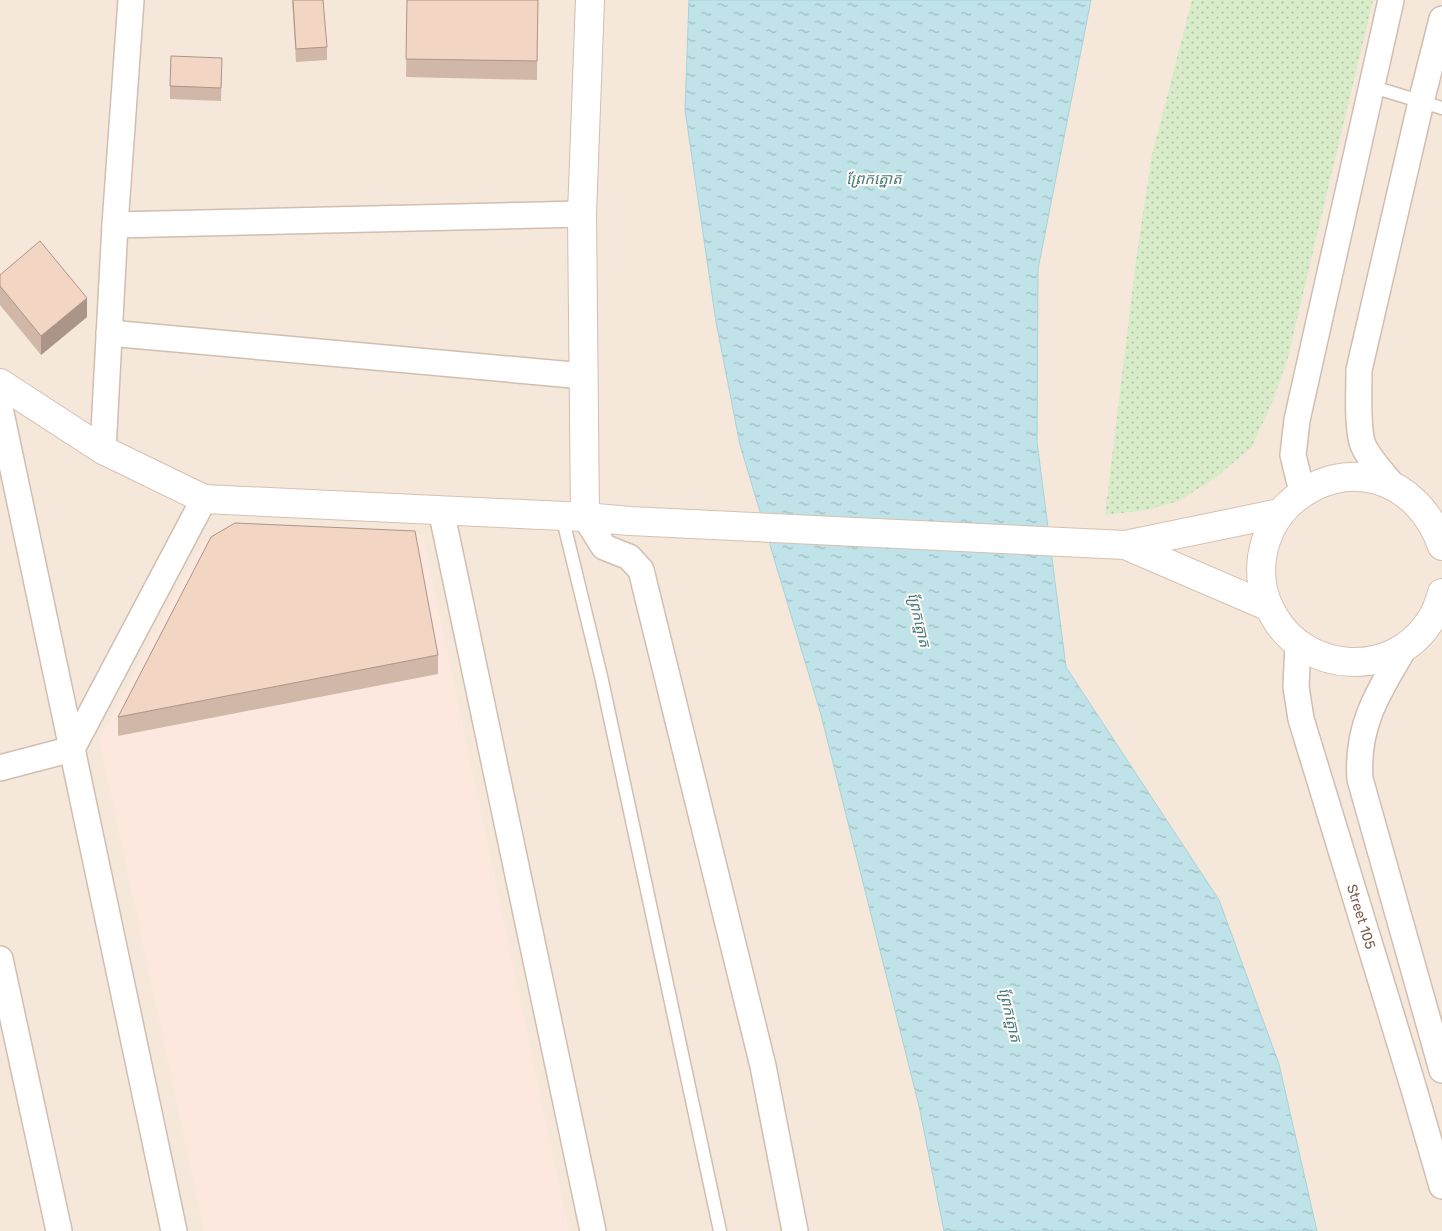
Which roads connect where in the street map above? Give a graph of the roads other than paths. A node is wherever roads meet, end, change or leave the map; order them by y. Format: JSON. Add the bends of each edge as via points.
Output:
{"nodes":[{"id":1,"x":131,"y":0,"type":"edge"},
{"id":2,"x":590,"y":0,"type":"edge"},
{"id":3,"x":1391,"y":0,"type":"edge"},
{"id":4,"x":1442,"y":19,"type":"edge"},
{"id":5,"x":1370,"y":86,"type":"junction"},
{"id":6,"x":1431,"y":105,"type":"edge"},
{"id":7,"x":582,"y":214,"type":"junction"},
{"id":8,"x":115,"y":225,"type":"junction"},
{"id":9,"x":109,"y":333,"type":"junction"},
{"id":10,"x":584,"y":376,"type":"junction"},
{"id":11,"x":0,"y":382,"type":"edge"},
{"id":12,"x":0,"y":408,"type":"edge"},
{"id":13,"x":103,"y":450,"type":"junction"},
{"id":14,"x":1394,"y":487,"type":"junction"},
{"id":15,"x":1302,"y":492,"type":"junction"},
{"id":16,"x":204,"y":499,"type":"junction"},
{"id":17,"x":441,"y":510,"type":"junction"},
{"id":18,"x":1280,"y":513,"type":"junction"},
{"id":19,"x":574,"y":516,"type":"junction"},
{"id":20,"x":1434,"y":518,"type":"edge"},
{"id":21,"x":1126,"y":545,"type":"junction"},
{"id":22,"x":1442,"y":546,"type":"edge"},
{"id":23,"x":1442,"y":594,"type":"edge"},
{"id":24,"x":1269,"y":607,"type":"junction"},
{"id":25,"x":1435,"y":624,"type":"edge"},
{"id":26,"x":1298,"y":644,"type":"junction"},
{"id":27,"x":1405,"y":647,"type":"junction"},
{"id":28,"x":72,"y":749,"type":"junction"},
{"id":29,"x":0,"y":768,"type":"edge"},
{"id":30,"x":0,"y":959,"type":"edge"},
{"id":31,"x":1442,"y":1070,"type":"edge"},
{"id":32,"x":1442,"y":1186,"type":"edge"},
{"id":33,"x":59,"y":1231,"type":"edge"},
{"id":34,"x":174,"y":1231,"type":"edge"},
{"id":35,"x":593,"y":1231,"type":"edge"},
{"id":36,"x":720,"y":1231,"type":"edge"},
{"id":37,"x":795,"y":1231,"type":"edge"}],
"edges":[{"from":1,"to":8,"type":"street"},
{"from":2,"to":7,"type":"main road"},
{"from":3,"to":5,"type":"street"},
{"from":4,"to":6,"type":"street"},
{"from":5,"to":6,"type":"lane"},
{"from":5,"to":15,"type":"street","via":[[1297,420],[1293,455]]},
{"from":6,"to":14,"type":"street","via":[[1359,370],[1362,443]]},
{"from":7,"to":8,"type":"street"},
{"from":7,"to":10,"type":"main road"},
{"from":8,"to":9,"type":"street"},
{"from":9,"to":10,"type":"street"},
{"from":9,"to":13,"type":"street"},
{"from":10,"to":19,"type":"main road"},
{"from":11,"to":13,"type":"main road"},
{"from":12,"to":28,"type":"street"},
{"from":13,"to":16,"type":"main road"},
{"from":14,"to":15,"type":"main road","via":[[1372,479],[1347,477],[1324,482]]},
{"from":14,"to":20,"type":"main road"},
{"from":15,"to":18,"type":"main road"},
{"from":16,"to":17,"type":"main road"},
{"from":16,"to":28,"type":"street"},
{"from":17,"to":19,"type":"main road"},
{"from":17,"to":35,"type":"street"},
{"from":18,"to":21,"type":"main road"},
{"from":18,"to":24,"type":"main road","via":[[1267,535],[1262,558],[1262,583]]},
{"from":19,"to":21,"type":"main road","via":[[630,522]]},
{"from":19,"to":36,"type":"lane","via":[[601,676]]},
{"from":19,"to":37,"type":"street","via":[[604,547],[629,556],[641,570],[763,1066]]},
{"from":20,"to":22,"type":"main road"},
{"from":21,"to":24,"type":"main road"},
{"from":23,"to":25,"type":"main road"},
{"from":24,"to":26,"type":"main road","via":[[1281,627]]},
{"from":25,"to":27,"type":"main road"},
{"from":26,"to":27,"type":"main road","via":[[1314,654],[1350,662],[1370,661]]},
{"from":26,"to":32,"type":"street","name":"Street 105","via":[[1296,687],[1301,720]]},
{"from":27,"to":31,"type":"street","via":[[1376,695],[1358,757],[1360,779]]},
{"from":28,"to":29,"type":"street"},
{"from":28,"to":34,"type":"street"},
{"from":30,"to":33,"type":"street"}]}
